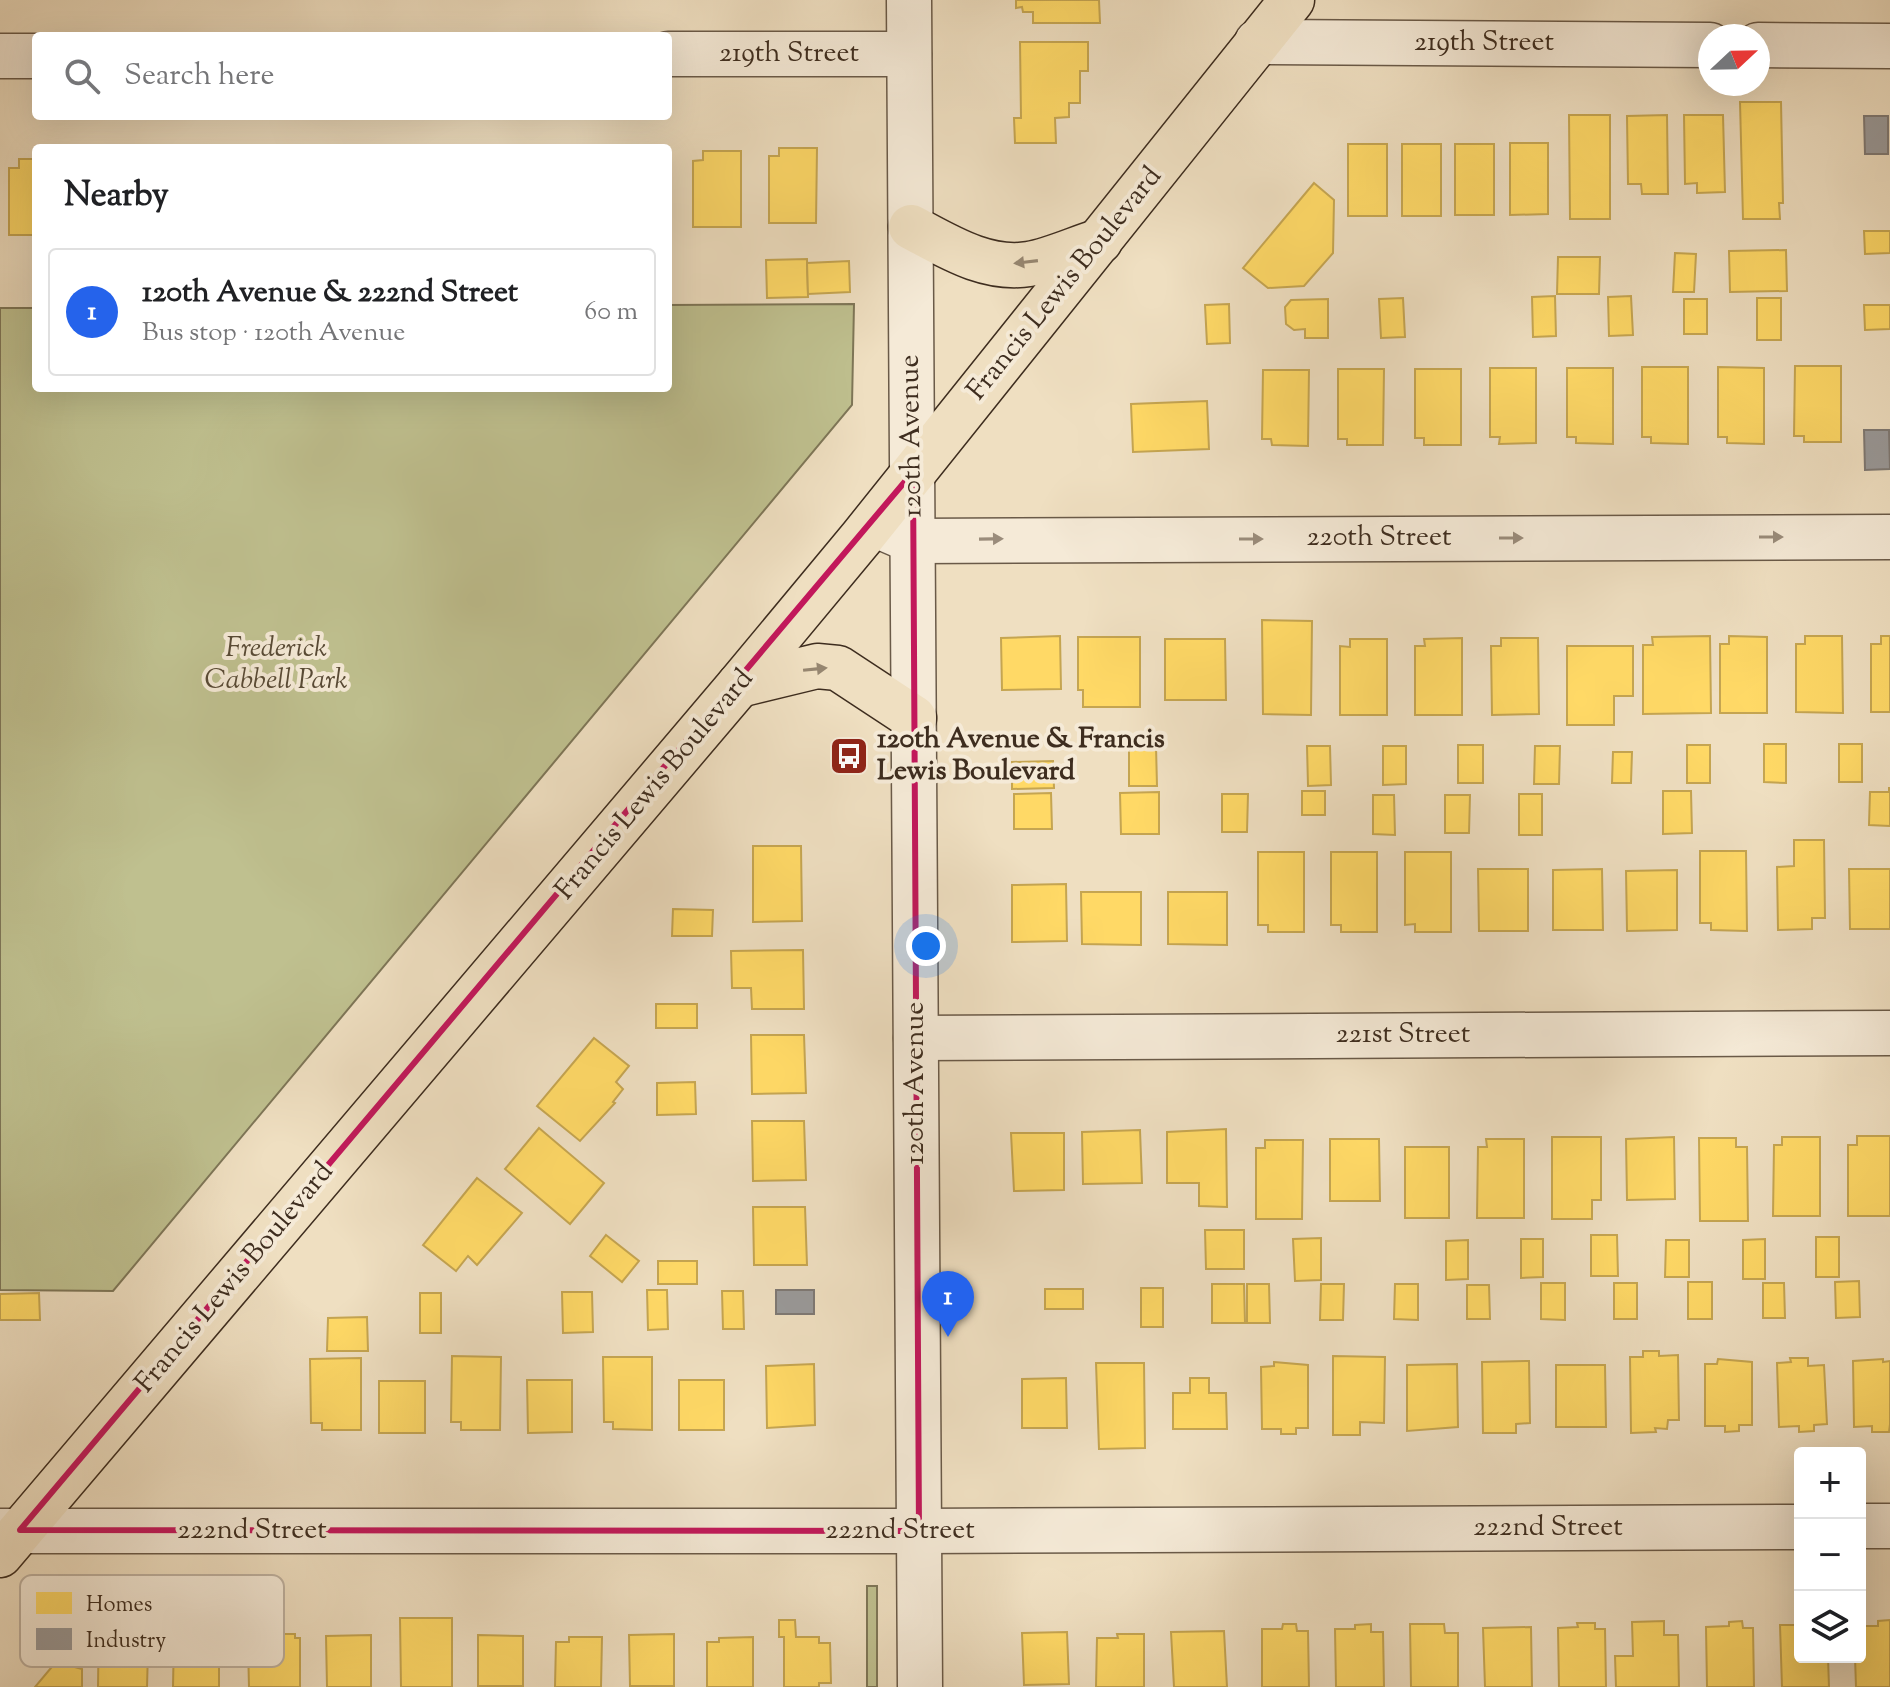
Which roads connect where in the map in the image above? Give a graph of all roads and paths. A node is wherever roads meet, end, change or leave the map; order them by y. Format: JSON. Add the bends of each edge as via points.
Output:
{"nodes":[{"id":1,"x":909,"y":0,"type":"edge"},
{"id":2,"x":1292,"y":0,"type":"edge"},
{"id":3,"x":1257,"y":42,"type":"junction"},
{"id":4,"x":1698,"y":45,"type":"edge"},
{"id":5,"x":1770,"y":45,"type":"edge"},
{"id":6,"x":1890,"y":46,"type":"edge"},
{"id":7,"x":672,"y":54,"type":"edge"},
{"id":8,"x":909,"y":54,"type":"junction"},
{"id":9,"x":0,"y":56,"type":"edge"},
{"id":10,"x":32,"y":56,"type":"edge"},
{"id":11,"x":911,"y":227,"type":"junction"},
{"id":12,"x":1100,"y":241,"type":"junction"},
{"id":13,"x":913,"y":472,"type":"junction"},
{"id":14,"x":872,"y":524,"type":"junction"},
{"id":15,"x":1890,"y":537,"type":"edge"},
{"id":16,"x":913,"y":541,"type":"junction"},
{"id":17,"x":739,"y":685,"type":"junction"},
{"id":18,"x":914,"y":718,"type":"junction"},
{"id":19,"x":1890,"y":1033,"type":"edge"},
{"id":20,"x":916,"y":1038,"type":"junction"},
{"id":21,"x":1866,"y":1526,"type":"edge"},
{"id":22,"x":1890,"y":1526,"type":"edge"},
{"id":23,"x":1794,"y":1527,"type":"edge"},
{"id":24,"x":919,"y":1531,"type":"junction"},
{"id":25,"x":7,"y":1539,"type":"edge"},
{"id":26,"x":920,"y":1687,"type":"edge"}],
"edges":[{"from":1,"to":8,"type":"street","name":"120th Avenue"},
{"from":2,"to":3,"type":"main road","name":"Francis Lewis Boulevard"},
{"from":3,"to":4,"type":"street","name":"219th Street"},
{"from":3,"to":12,"type":"main road","name":"Francis Lewis Boulevard"},
{"from":5,"to":6,"type":"street"},
{"from":7,"to":8,"type":"street","name":"219th Street"},
{"from":8,"to":11,"type":"street","name":"120th Avenue"},
{"from":9,"to":10,"type":"street"},
{"from":12,"to":11,"type":"main road","one_way":true,"via":[[1028,264],[997,264],[964,255]]},
{"from":11,"to":13,"type":"street","name":"120th Avenue"},
{"from":12,"to":13,"type":"main road","name":"Francis Lewis Boulevard"},
{"from":13,"to":14,"type":"main road","name":"Francis Lewis Boulevard"},
{"from":13,"to":16,"type":"street","name":"120th Avenue"},
{"from":14,"to":16,"type":"street","name":"220th Street"},
{"from":14,"to":17,"type":"main road","name":"Francis Lewis Boulevard"},
{"from":16,"to":15,"type":"street","name":"220th Street","one_way":true},
{"from":16,"to":18,"type":"street","name":"120th Avenue"},
{"from":17,"to":18,"type":"main road","one_way":true,"via":[[817,666],[838,668]]},
{"from":17,"to":25,"type":"main road","name":"Francis Lewis Boulevard"},
{"from":18,"to":20,"type":"street","name":"120th Avenue"},
{"from":19,"to":20,"type":"street","name":"221st Street"},
{"from":20,"to":24,"type":"street","name":"120th Avenue"},
{"from":21,"to":22,"type":"street"},
{"from":23,"to":24,"type":"street","name":"222nd Street"},
{"from":24,"to":25,"type":"street","name":"222nd Street"},
{"from":24,"to":26,"type":"street","name":"120th Avenue"}]}
